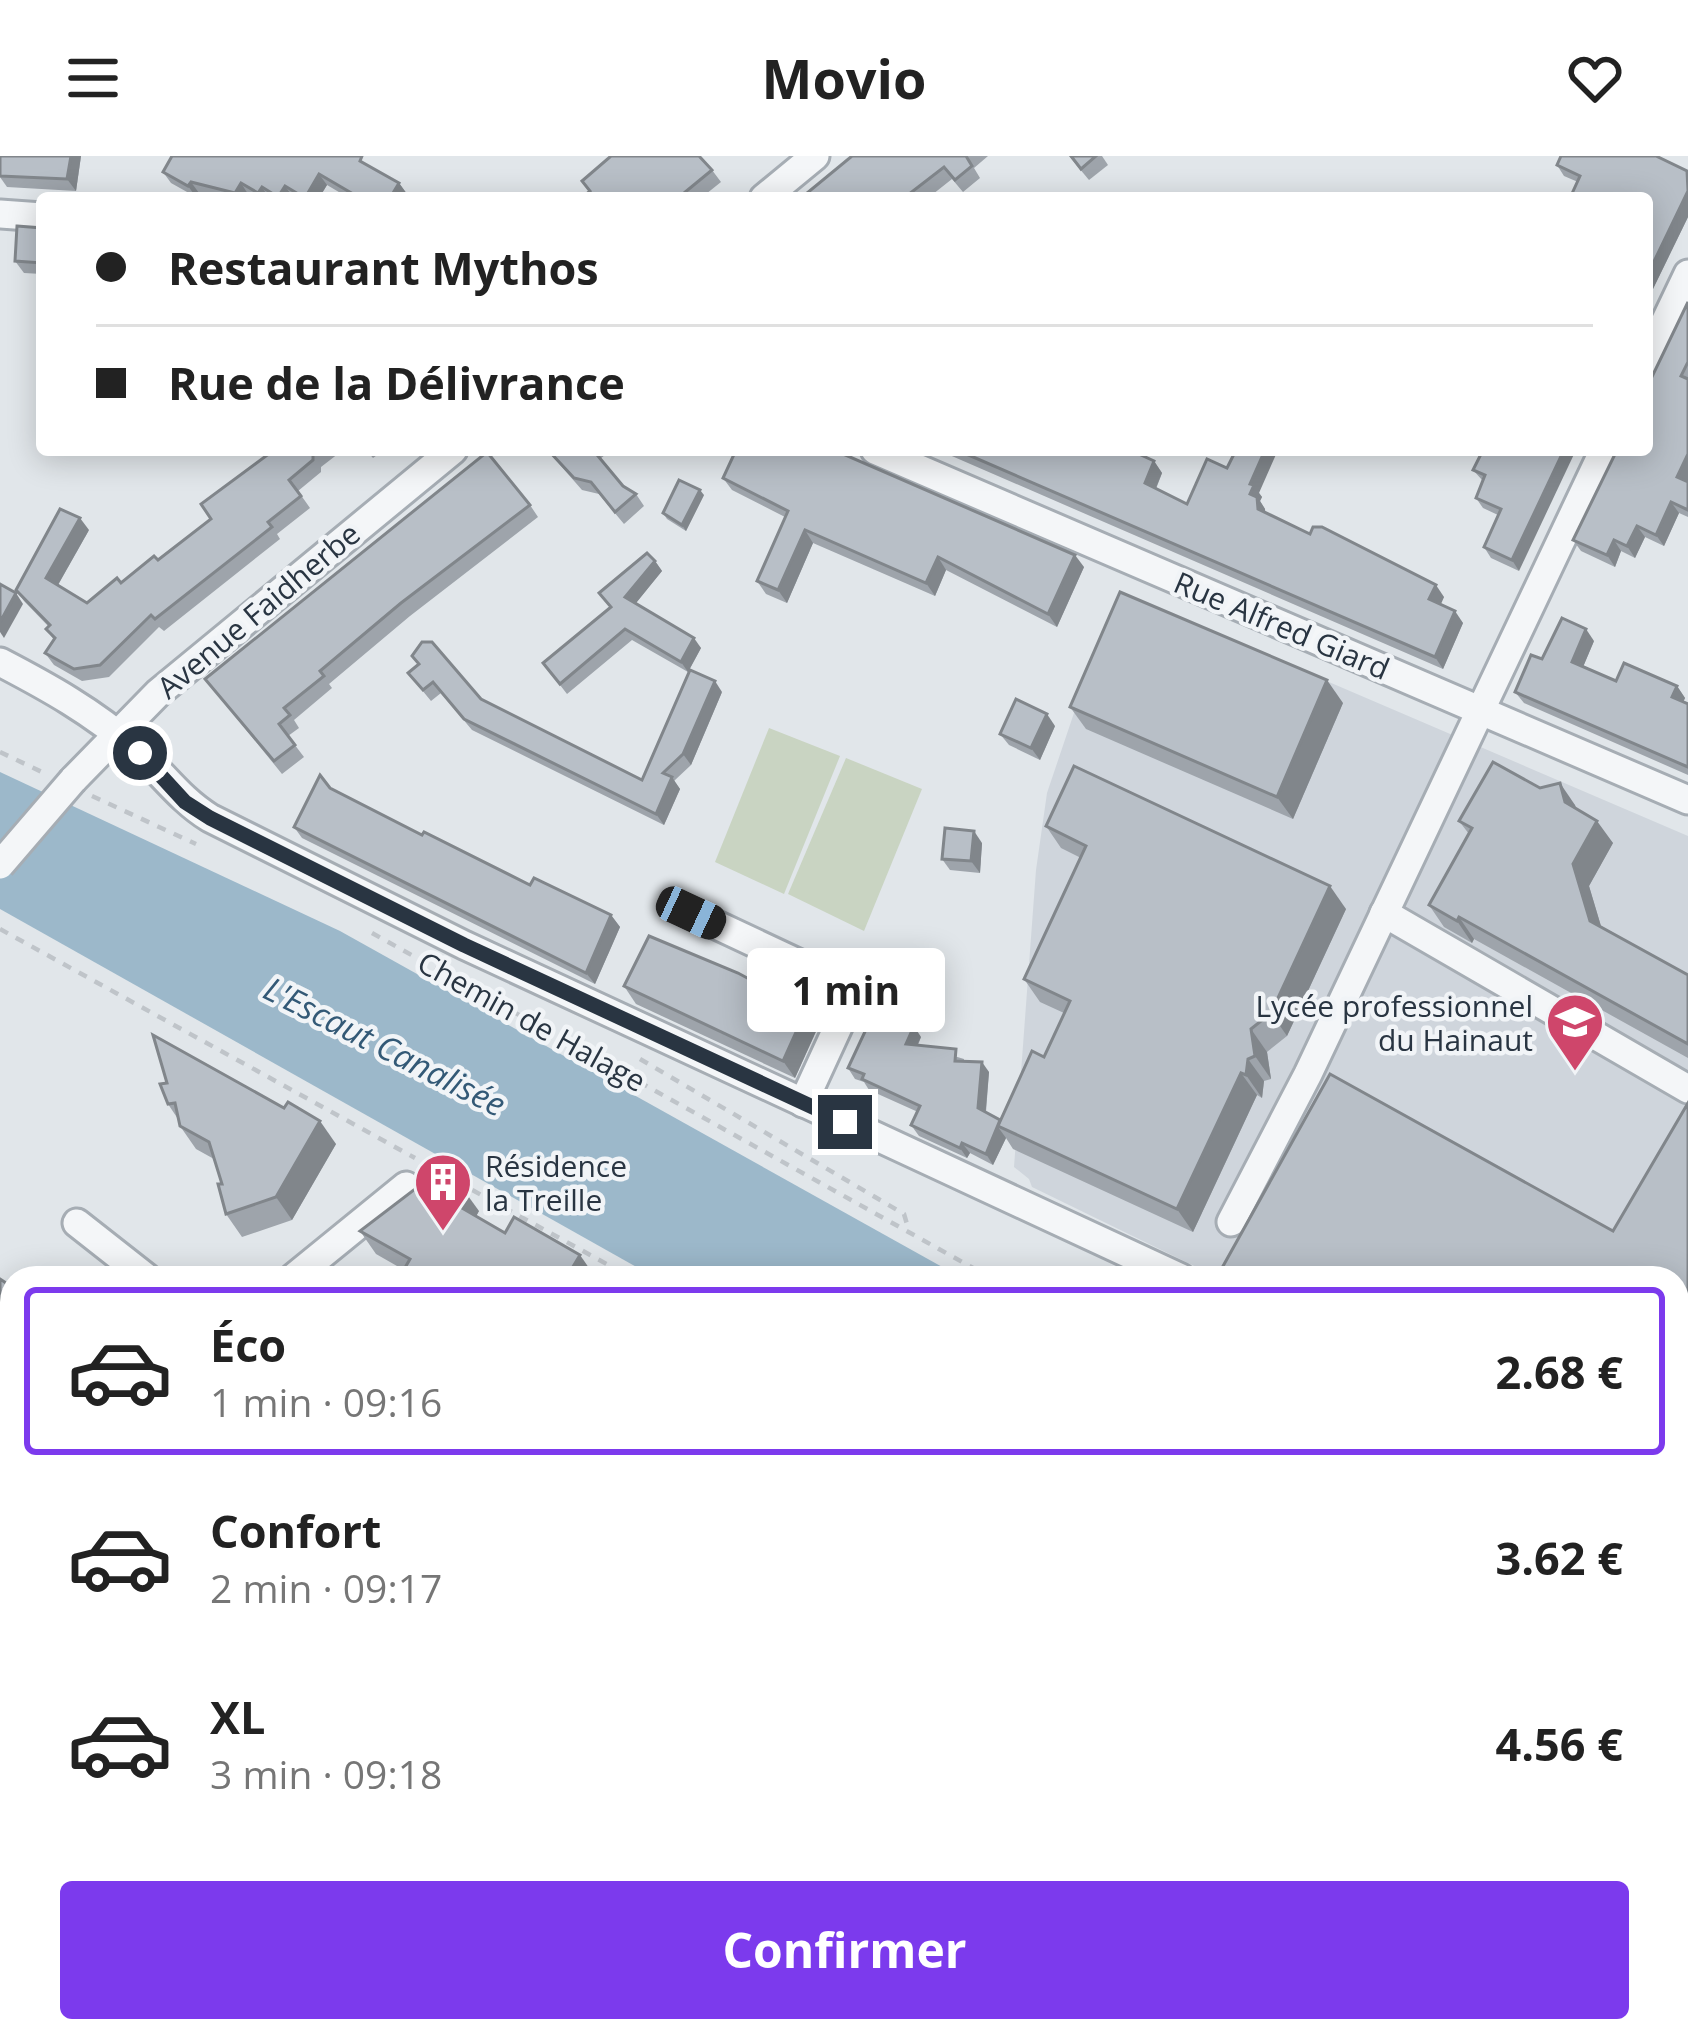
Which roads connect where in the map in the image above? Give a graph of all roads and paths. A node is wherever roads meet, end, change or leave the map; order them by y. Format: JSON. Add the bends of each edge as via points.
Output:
{"nodes":[{"id":1,"x":815,"y":156,"type":"edge"},
{"id":2,"x":771,"y":192,"type":"edge"},
{"id":3,"x":0,"y":214,"type":"edge"},
{"id":4,"x":36,"y":217,"type":"edge"},
{"id":5,"x":1688,"y":274,"type":"edge"},
{"id":6,"x":1653,"y":348,"type":"edge"},
{"id":7,"x":446,"y":456,"type":"edge"},
{"id":8,"x":889,"y":456,"type":"edge"},
{"id":9,"x":1601,"y":456,"type":"edge"},
{"id":10,"x":0,"y":662,"type":"edge"},
{"id":11,"x":1481,"y":711,"type":"junction"},
{"id":12,"x":116,"y":733,"type":"junction"},
{"id":13,"x":0,"y":752,"type":"edge"},
{"id":14,"x":71,"y":784,"type":"junction"},
{"id":15,"x":1688,"y":800,"type":"edge"},
{"id":16,"x":214,"y":853,"type":"dead end"},
{"id":17,"x":0,"y":865,"type":"edge"},
{"id":18,"x":691,"y":913,"type":"dead end"},
{"id":19,"x":1384,"y":913,"type":"junction"},
{"id":20,"x":358,"y":925,"type":"dead end"},
{"id":21,"x":0,"y":928,"type":"edge"},
{"id":22,"x":636,"y":1053,"type":"dead end"},
{"id":23,"x":1688,"y":1088,"type":"edge"},
{"id":24,"x":803,"y":1103,"type":"junction"},
{"id":25,"x":406,"y":1186,"type":"dead end"},
{"id":26,"x":1231,"y":1222,"type":"dead end"},
{"id":27,"x":76,"y":1223,"type":"dead end"},
{"id":28,"x":909,"y":1232,"type":"junction"},
{"id":29,"x":132,"y":1266,"type":"edge"},
{"id":30,"x":308,"y":1266,"type":"edge"},
{"id":31,"x":610,"y":1266,"type":"edge"},
{"id":32,"x":970,"y":1266,"type":"edge"},
{"id":33,"x":1155,"y":1266,"type":"edge"}],
"edges":[{"from":1,"to":2,"type":"street"},
{"from":3,"to":4,"type":"street"},
{"from":5,"to":6,"type":"street"},
{"from":7,"to":12,"type":"street","name":"Avenue Faidherbe"},
{"from":8,"to":11,"type":"street","name":"Rue Alfred Giard"},
{"from":9,"to":11,"type":"street"},
{"from":10,"to":12,"type":"street"},
{"from":11,"to":15,"type":"street","name":"Rue Alfred Giard"},
{"from":11,"to":19,"type":"street"},
{"from":12,"to":14,"type":"street","name":"Avenue Faidherbe"},
{"from":12,"to":24,"type":"street","via":[[210,818]]},
{"from":13,"to":14,"type":"path"},
{"from":14,"to":16,"type":"path"},
{"from":14,"to":17,"type":"street","name":"Avenue Faidherbe","bridge":true},
{"from":18,"to":24,"type":"street","via":[[855,990]]},
{"from":19,"to":23,"type":"street"},
{"from":19,"to":26,"type":"street"},
{"from":20,"to":28,"type":"path","name":"Chemin de Halage"},
{"from":21,"to":31,"type":"path"},
{"from":22,"to":28,"type":"path","via":[[904,1214]]},
{"from":24,"to":33,"type":"street"},
{"from":25,"to":30,"type":"street"},
{"from":27,"to":29,"type":"street"},
{"from":28,"to":32,"type":"path","name":"Chemin de Halage"}]}
